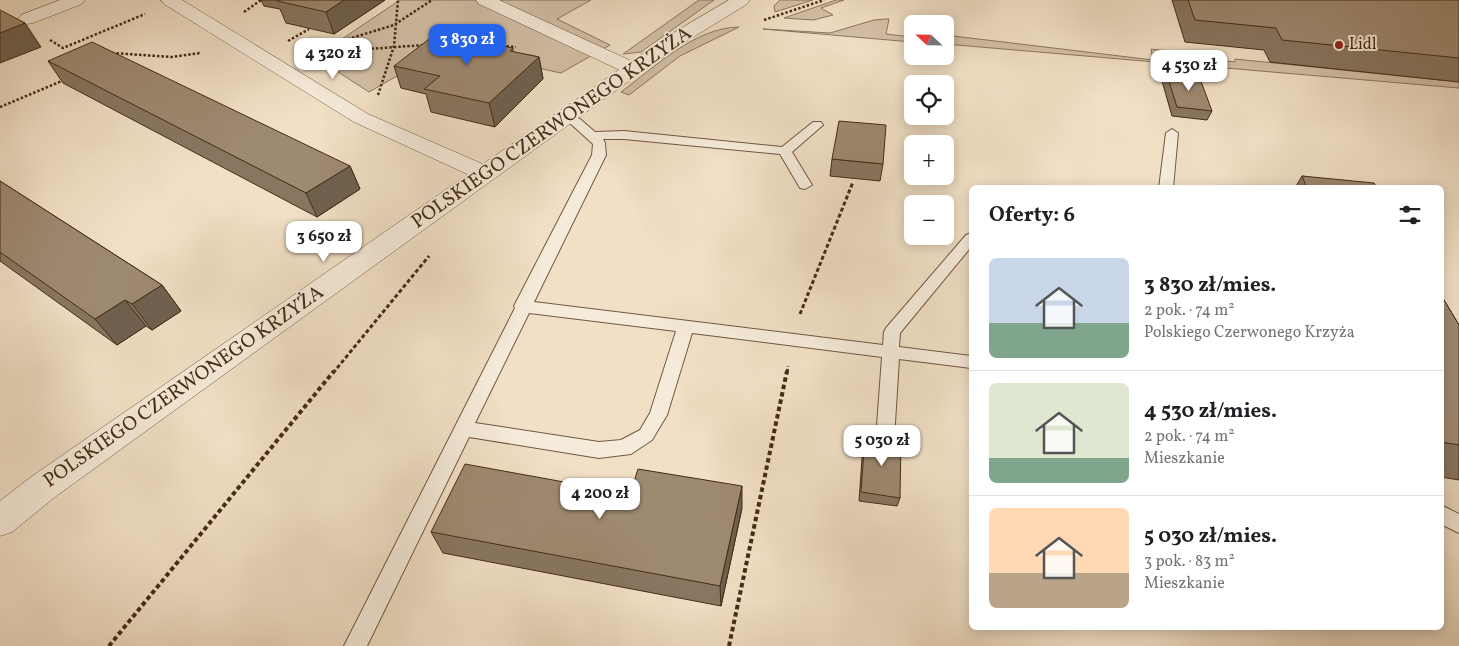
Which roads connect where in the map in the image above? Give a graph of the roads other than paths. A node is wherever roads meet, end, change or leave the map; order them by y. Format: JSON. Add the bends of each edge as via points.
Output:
{"nodes":[{"id":1,"x":76,"y":0,"type":"edge"},
{"id":2,"x":170,"y":0,"type":"edge"},
{"id":3,"x":485,"y":0,"type":"edge"},
{"id":4,"x":741,"y":0,"type":"edge"},
{"id":5,"x":27,"y":19,"type":"dead end"},
{"id":6,"x":633,"y":69,"type":"junction"},
{"id":7,"x":564,"y":117,"type":"junction"},
{"id":8,"x":817,"y":125,"type":"dead end"},
{"id":9,"x":1172,"y":133,"type":"dead end"},
{"id":10,"x":592,"y":136,"type":"junction"},
{"id":11,"x":784,"y":151,"type":"junction"},
{"id":12,"x":486,"y":174,"type":"junction"},
{"id":13,"x":1166,"y":185,"type":"edge"},
{"id":14,"x":805,"y":186,"type":"dead end"},
{"id":15,"x":969,"y":240,"type":"edge"},
{"id":16,"x":522,"y":306,"type":"junction"},
{"id":17,"x":686,"y":326,"type":"junction"},
{"id":18,"x":891,"y":352,"type":"junction"},
{"id":19,"x":969,"y":362,"type":"edge"},
{"id":20,"x":462,"y":428,"type":"junction"},
{"id":21,"x":885,"y":439,"type":"edge"},
{"id":22,"x":1444,"y":516,"type":"edge"},
{"id":23,"x":0,"y":521,"type":"edge"},
{"id":24,"x":1459,"y":524,"type":"edge"},
{"id":25,"x":355,"y":646,"type":"edge"}],
"edges":[{"from":1,"to":5,"type":"street"},
{"from":2,"to":12,"type":"street","via":[[361,118]]},
{"from":3,"to":6,"type":"street"},
{"from":4,"to":6,"type":"street","name":"POLSKIEGO CZERWONEGO KRZYŻA"},
{"from":6,"to":7,"type":"street","name":"POLSKIEGO CZERWONEGO KRZYŻA"},
{"from":7,"to":10,"type":"lane","via":[[576,122]]},
{"from":7,"to":12,"type":"street","name":"POLSKIEGO CZERWONEGO KRZYŻA"},
{"from":8,"to":11,"type":"lane"},
{"from":9,"to":13,"type":"lane"},
{"from":10,"to":11,"type":"lane","via":[[624,135]]},
{"from":10,"to":16,"type":"lane","via":[[599,143],[599,155]]},
{"from":11,"to":14,"type":"lane"},
{"from":12,"to":23,"type":"street","name":"POLSKIEGO CZERWONEGO KRZYŻA","via":[[43,487]]},
{"from":15,"to":18,"type":"lane","via":[[892,332]]},
{"from":16,"to":17,"type":"lane"},
{"from":16,"to":20,"type":"lane"},
{"from":17,"to":18,"type":"lane"},
{"from":17,"to":20,"type":"lane","via":[[658,415],[646,435],[624,448],[600,450]]},
{"from":18,"to":19,"type":"lane"},
{"from":18,"to":21,"type":"lane"},
{"from":20,"to":25,"type":"lane"},
{"from":22,"to":24,"type":"lane"}]}
